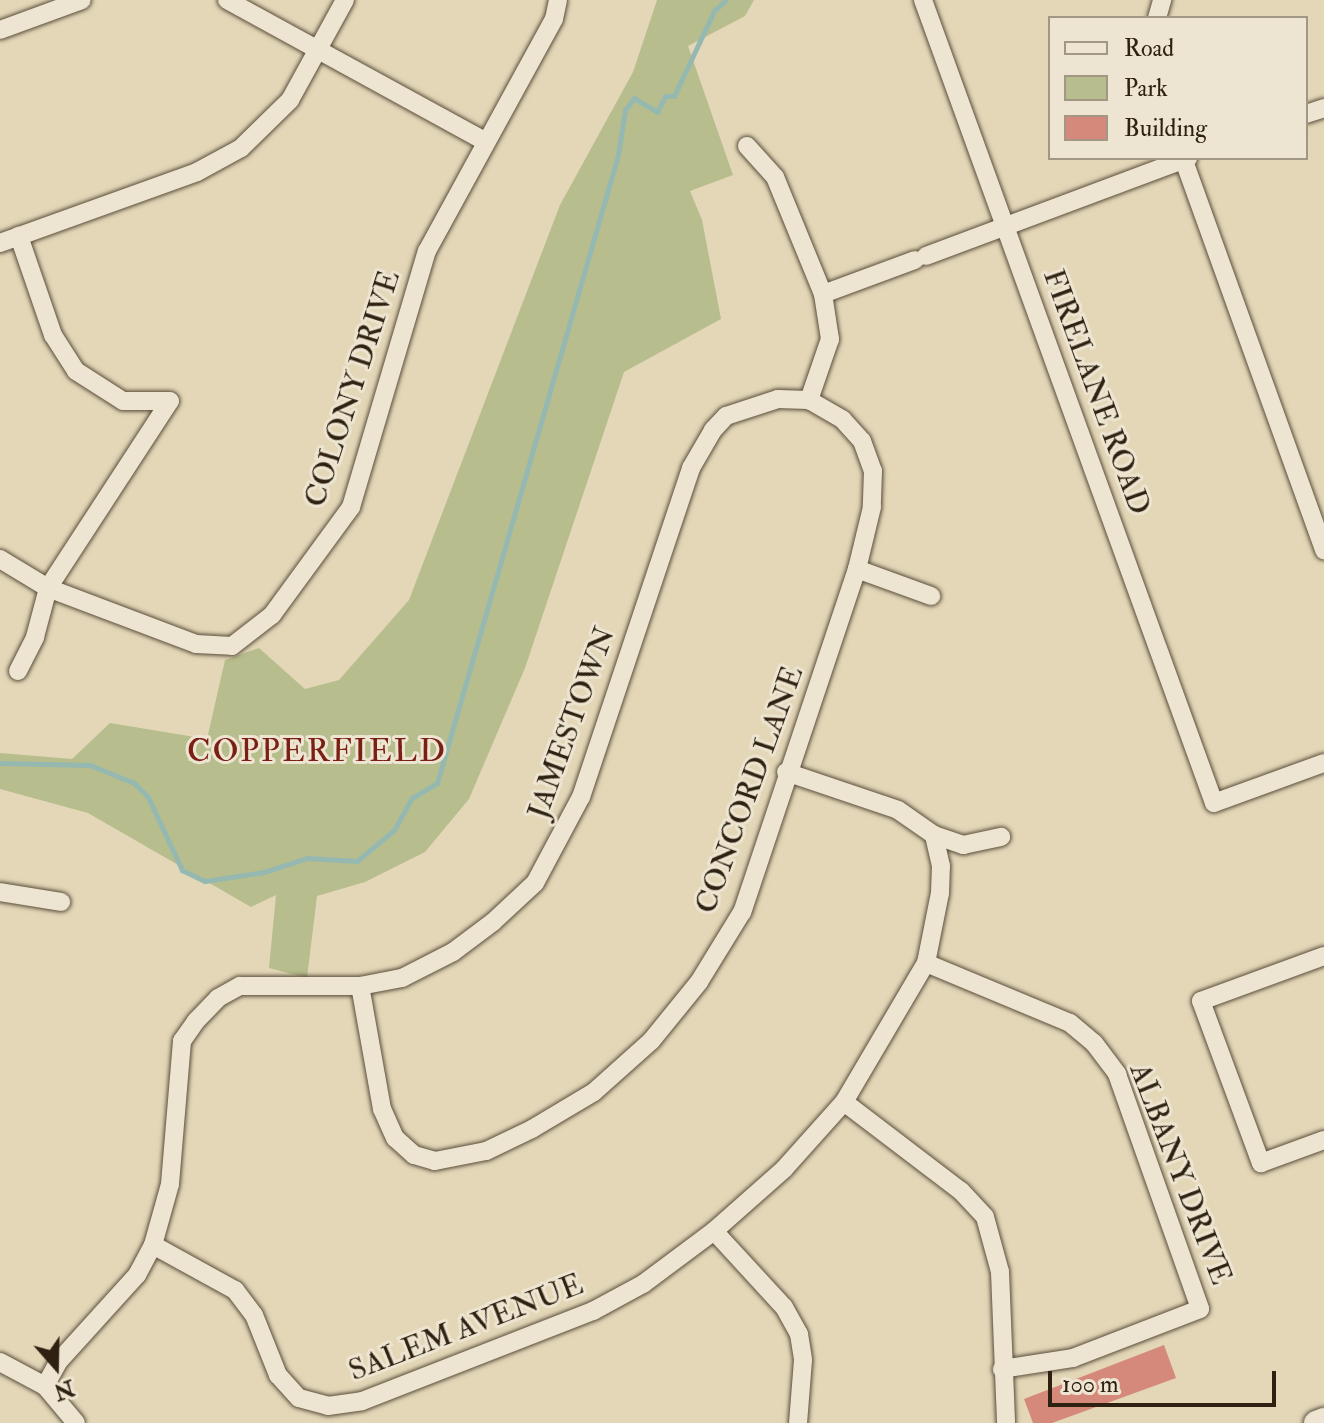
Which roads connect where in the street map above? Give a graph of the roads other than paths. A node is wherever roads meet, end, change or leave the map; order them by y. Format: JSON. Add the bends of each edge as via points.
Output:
{"nodes":[{"id":1,"x":82,"y":0,"type":"edge"},
{"id":2,"x":227,"y":0,"type":"edge"},
{"id":3,"x":345,"y":0,"type":"edge"},
{"id":4,"x":558,"y":0,"type":"edge"},
{"id":5,"x":923,"y":0,"type":"edge"},
{"id":6,"x":0,"y":30,"type":"edge"},
{"id":7,"x":321,"y":48,"type":"junction"},
{"id":8,"x":486,"y":142,"type":"junction"},
{"id":9,"x":747,"y":146,"type":"dead end"},
{"id":10,"x":1182,"y":160,"type":"edge"},
{"id":11,"x":1185,"y":160,"type":"edge"},
{"id":12,"x":1008,"y":226,"type":"junction"},
{"id":13,"x":19,"y":236,"type":"junction"},
{"id":14,"x":0,"y":243,"type":"edge"},
{"id":15,"x":823,"y":294,"type":"junction"},
{"id":16,"x":809,"y":400,"type":"junction"},
{"id":17,"x":1324,"y":550,"type":"edge"},
{"id":18,"x":0,"y":559,"type":"edge"},
{"id":19,"x":857,"y":569,"type":"junction"},
{"id":20,"x":48,"y":588,"type":"junction"},
{"id":21,"x":931,"y":596,"type":"dead end"},
{"id":22,"x":18,"y":671,"type":"dead end"},
{"id":23,"x":1324,"y":763,"type":"edge"},
{"id":24,"x":786,"y":772,"type":"junction"},
{"id":25,"x":934,"y":835,"type":"junction"},
{"id":26,"x":1001,"y":837,"type":"dead end"},
{"id":27,"x":0,"y":892,"type":"edge"},
{"id":28,"x":61,"y":902,"type":"dead end"},
{"id":29,"x":1324,"y":956,"type":"edge"},
{"id":30,"x":926,"y":963,"type":"junction"},
{"id":31,"x":360,"y":986,"type":"junction"},
{"id":32,"x":844,"y":1102,"type":"junction"},
{"id":33,"x":1324,"y":1140,"type":"edge"},
{"id":34,"x":714,"y":1231,"type":"junction"},
{"id":35,"x":153,"y":1245,"type":"junction"},
{"id":36,"x":0,"y":1362,"type":"edge"},
{"id":37,"x":1002,"y":1369,"type":"junction"},
{"id":38,"x":45,"y":1386,"type":"junction"},
{"id":39,"x":1324,"y":1420,"type":"edge"},
{"id":40,"x":76,"y":1423,"type":"edge"},
{"id":41,"x":798,"y":1423,"type":"edge"},
{"id":42,"x":1006,"y":1423,"type":"edge"},
{"id":43,"x":1316,"y":1423,"type":"edge"}],
"edges":[{"from":1,"to":6,"type":"street"},
{"from":2,"to":7,"type":"street"},
{"from":3,"to":7,"type":"street"},
{"from":4,"to":8,"type":"street","name":"COLONY DRIVE","via":[[554,19]]},
{"from":5,"to":12,"type":"street","name":"FIRELANE ROAD"},
{"from":7,"to":8,"type":"street"},
{"from":7,"to":13,"type":"street","via":[[290,100],[241,148],[197,172]]},
{"from":8,"to":20,"type":"street","name":"COLONY DRIVE","via":[[427,251],[351,507],[282,603],[232,646],[196,644]]},
{"from":9,"to":15,"type":"street","via":[[775,177]]},
{"from":10,"to":12,"type":"street"},
{"from":11,"to":17,"type":"street"},
{"from":12,"to":15,"type":"street"},
{"from":12,"to":23,"type":"street","name":"FIRELANE ROAD","via":[[1214,803]]},
{"from":13,"to":14,"type":"street"},
{"from":13,"to":20,"type":"street","via":[[53,335],[76,371],[123,401],[170,401]]},
{"from":15,"to":16,"type":"street","via":[[830,339]]},
{"from":16,"to":19,"type":"street","name":"CONCORD LANE","via":[[843,420],[862,441],[873,471],[872,507]]},
{"from":16,"to":31,"type":"street","name":"JAMESTOWN","via":[[778,399],[726,416],[691,468],[581,797],[535,883],[453,952],[402,978]]},
{"from":18,"to":20,"type":"street"},
{"from":19,"to":21,"type":"street"},
{"from":19,"to":24,"type":"street","name":"CONCORD LANE"},
{"from":20,"to":22,"type":"street","via":[[35,637]]},
{"from":24,"to":25,"type":"street","via":[[898,810]]},
{"from":24,"to":31,"type":"street","name":"CONCORD LANE","via":[[742,912],[699,982],[651,1041],[594,1092],[532,1129],[457,1160],[414,1155],[395,1138],[382,1109]]},
{"from":25,"to":26,"type":"street","via":[[963,845]]},
{"from":25,"to":30,"type":"street","name":"SALEM AVENUE","via":[[940,893]]},
{"from":27,"to":28,"type":"street"},
{"from":29,"to":33,"type":"street","via":[[1201,1001],[1261,1163]]},
{"from":30,"to":32,"type":"street","name":"SALEM AVENUE"},
{"from":30,"to":37,"type":"street","name":"ALBANY DRIVE","via":[[1070,1023],[1094,1043],[1117,1074],[1200,1309],[1073,1358]]},
{"from":31,"to":35,"type":"street","name":"JAMESTOWN","via":[[240,986],[218,998],[196,1021],[182,1041],[170,1184]]},
{"from":32,"to":34,"type":"street","name":"SALEM AVENUE","via":[[784,1169]]},
{"from":32,"to":37,"type":"street","via":[[961,1191],[985,1217],[1000,1272]]},
{"from":34,"to":35,"type":"street","name":"SALEM AVENUE","via":[[643,1284],[593,1311],[362,1401],[328,1406],[299,1398],[278,1375],[254,1315],[235,1290]]},
{"from":34,"to":41,"type":"street","via":[[784,1307],[799,1334],[803,1360]]},
{"from":35,"to":38,"type":"street","name":"JAMESTOWN","via":[[137,1275],[59,1361]]},
{"from":36,"to":38,"type":"street"},
{"from":37,"to":42,"type":"street"},
{"from":38,"to":40,"type":"street"},
{"from":39,"to":43,"type":"main road"}]}
